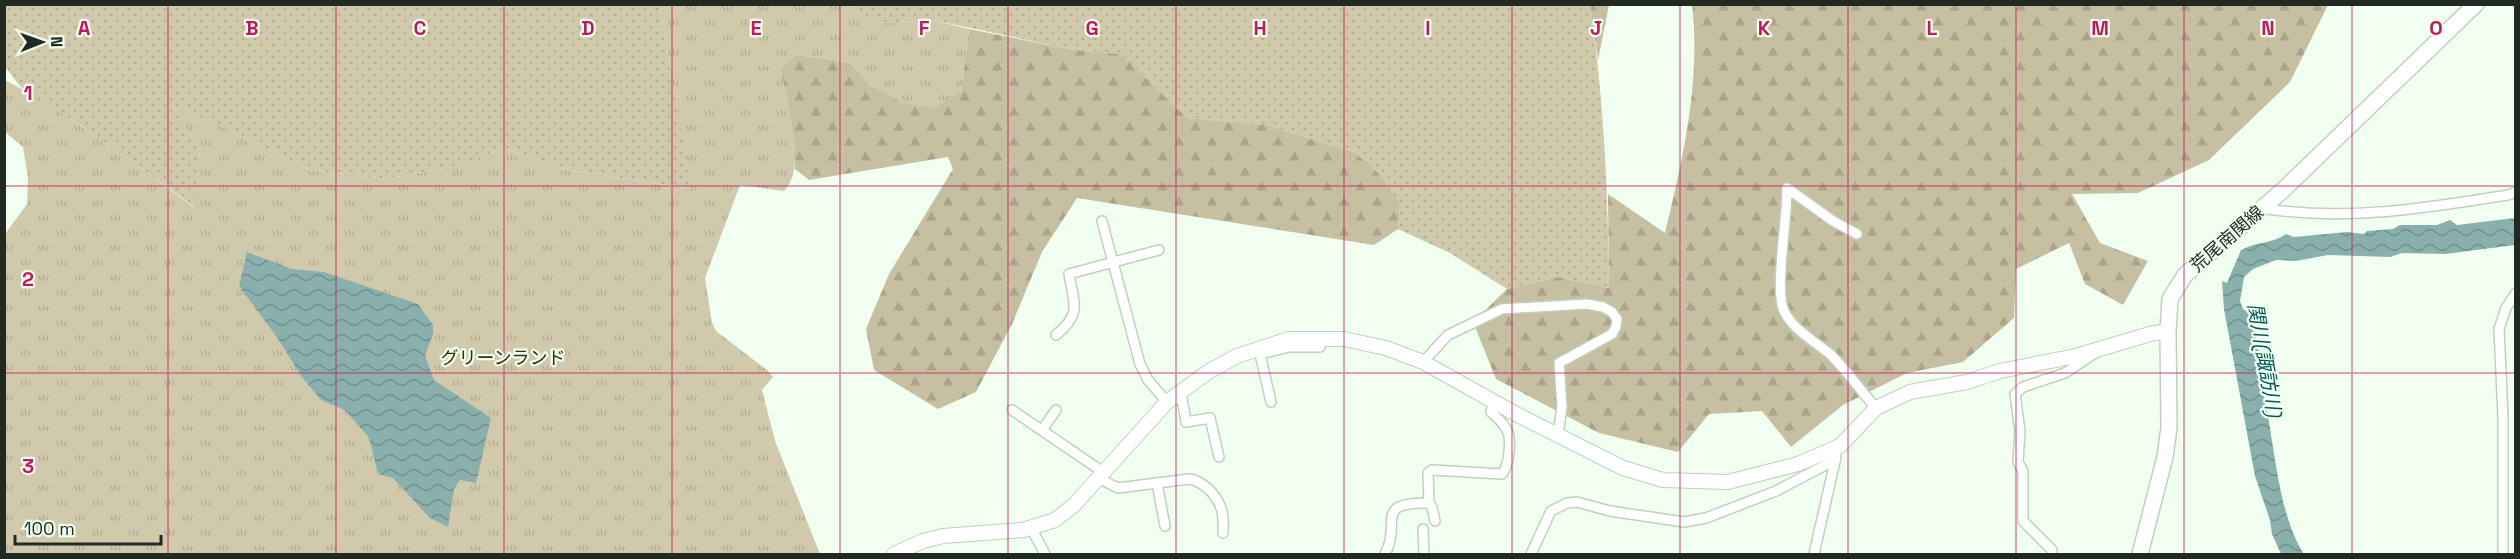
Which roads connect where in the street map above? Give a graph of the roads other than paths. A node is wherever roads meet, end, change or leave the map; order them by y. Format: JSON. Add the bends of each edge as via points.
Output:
{"nodes":[{"id":1,"x":2476,"y":4,"type":"edge"},
{"id":2,"x":2516,"y":192,"type":"edge"},
{"id":3,"x":2262,"y":208,"type":"junction"},
{"id":4,"x":1102,"y":221,"type":"dead end"},
{"id":5,"x":1857,"y":234,"type":"dead end"},
{"id":6,"x":1159,"y":250,"type":"dead end"},
{"id":7,"x":1113,"y":263,"type":"junction"},
{"id":8,"x":2516,"y":293,"type":"edge"},
{"id":9,"x":2168,"y":331,"type":"junction"},
{"id":10,"x":1056,"y":335,"type":"dead end"},
{"id":11,"x":1322,"y":338,"type":"junction"},
{"id":12,"x":2100,"y":350,"type":"junction"},
{"id":13,"x":1423,"y":362,"type":"junction"},
{"id":14,"x":1181,"y":392,"type":"junction"},
{"id":15,"x":1493,"y":401,"type":"junction"},
{"id":16,"x":1167,"y":402,"type":"junction"},
{"id":17,"x":1271,"y":402,"type":"dead end"},
{"id":18,"x":1876,"y":408,"type":"junction"},
{"id":19,"x":1012,"y":410,"type":"dead end"},
{"id":20,"x":1056,"y":410,"type":"dead end"},
{"id":21,"x":1042,"y":430,"type":"junction"},
{"id":22,"x":1558,"y":434,"type":"junction"},
{"id":23,"x":1840,"y":446,"type":"junction"},
{"id":24,"x":1219,"y":457,"type":"dead end"},
{"id":25,"x":1835,"y":460,"type":"junction"},
{"id":26,"x":1101,"y":475,"type":"junction"},
{"id":27,"x":1157,"y":483,"type":"junction"},
{"id":28,"x":1429,"y":503,"type":"junction"},
{"id":29,"x":1435,"y":521,"type":"dead end"},
{"id":30,"x":1165,"y":526,"type":"dead end"},
{"id":31,"x":1031,"y":528,"type":"junction"},
{"id":32,"x":1423,"y":529,"type":"dead end"},
{"id":33,"x":1223,"y":534,"type":"dead end"},
{"id":34,"x":923,"y":548,"type":"edge"},
{"id":35,"x":894,"y":555,"type":"edge"},
{"id":36,"x":1045,"y":555,"type":"edge"},
{"id":37,"x":1385,"y":555,"type":"edge"},
{"id":38,"x":1424,"y":555,"type":"edge"},
{"id":39,"x":1532,"y":555,"type":"edge"},
{"id":40,"x":1814,"y":555,"type":"edge"},
{"id":41,"x":2052,"y":555,"type":"edge"},
{"id":42,"x":2140,"y":555,"type":"edge"},
{"id":43,"x":2503,"y":555,"type":"edge"}],
"edges":[{"from":1,"to":3,"type":"main road","name":"荒尾南関線"},
{"from":2,"to":3,"type":"street","via":[[2405,211],[2295,214]]},
{"from":3,"to":9,"type":"main road","name":"荒尾南関線","via":[[2185,275],[2170,299]]},
{"from":4,"to":7,"type":"street"},
{"from":5,"to":18,"type":"street","via":[[1787,188],[1780,271],[1784,311],[1832,356]]},
{"from":6,"to":7,"type":"street"},
{"from":7,"to":10,"type":"street","via":[[1069,274],[1073,320]]},
{"from":7,"to":16,"type":"street","via":[[1140,364]]},
{"from":8,"to":43,"type":"street","via":[[2499,329]]},
{"from":9,"to":12,"type":"street"},
{"from":9,"to":42,"type":"main road","name":"荒尾南関線","via":[[2169,428]]},
{"from":11,"to":13,"type":"street","via":[[1367,342]]},
{"from":11,"to":14,"type":"street","via":[[1289,339],[1237,356]]},
{"from":11,"to":17,"type":"street","via":[[1320,346],[1289,347],[1260,354]]},
{"from":12,"to":18,"type":"street","via":[[1910,392]]},
{"from":12,"to":41,"type":"street","via":[[2065,373],[2023,387],[2015,394],[2020,431],[2018,462],[2023,471],[2023,521],[2052,550]]},
{"from":13,"to":15,"type":"street"},
{"from":13,"to":22,"type":"street","via":[[1448,335],[1503,309],[1536,305],[1604,307],[1617,319],[1612,334],[1559,363],[1562,407]]},
{"from":14,"to":16,"type":"street"},
{"from":14,"to":24,"type":"street","via":[[1186,422],[1210,418]]},
{"from":15,"to":22,"type":"street"},
{"from":15,"to":28,"type":"street","via":[[1491,412],[1508,431],[1506,469],[1502,474],[1432,470],[1428,473]]},
{"from":16,"to":26,"type":"street"},
{"from":18,"to":23,"type":"street"},
{"from":19,"to":21,"type":"street"},
{"from":20,"to":21,"type":"street"},
{"from":21,"to":26,"type":"street"},
{"from":22,"to":23,"type":"street","via":[[1623,468],[1662,480],[1684,481],[1728,482],[1791,466]]},
{"from":23,"to":25,"type":"street"},
{"from":25,"to":39,"type":"street","via":[[1776,491],[1706,518],[1684,522],[1567,503],[1551,511]]},
{"from":25,"to":40,"type":"street"},
{"from":26,"to":27,"type":"street","via":[[1118,488]]},
{"from":26,"to":31,"type":"street","via":[[1055,520]]},
{"from":27,"to":30,"type":"street"},
{"from":27,"to":33,"type":"street","via":[[1189,479],[1205,485],[1221,508]]},
{"from":28,"to":29,"type":"street"},
{"from":28,"to":37,"type":"street","via":[[1400,505],[1392,513]]},
{"from":31,"to":34,"type":"street","via":[[943,536]]},
{"from":31,"to":36,"type":"street"},
{"from":32,"to":38,"type":"street"},
{"from":34,"to":35,"type":"street"}]}
